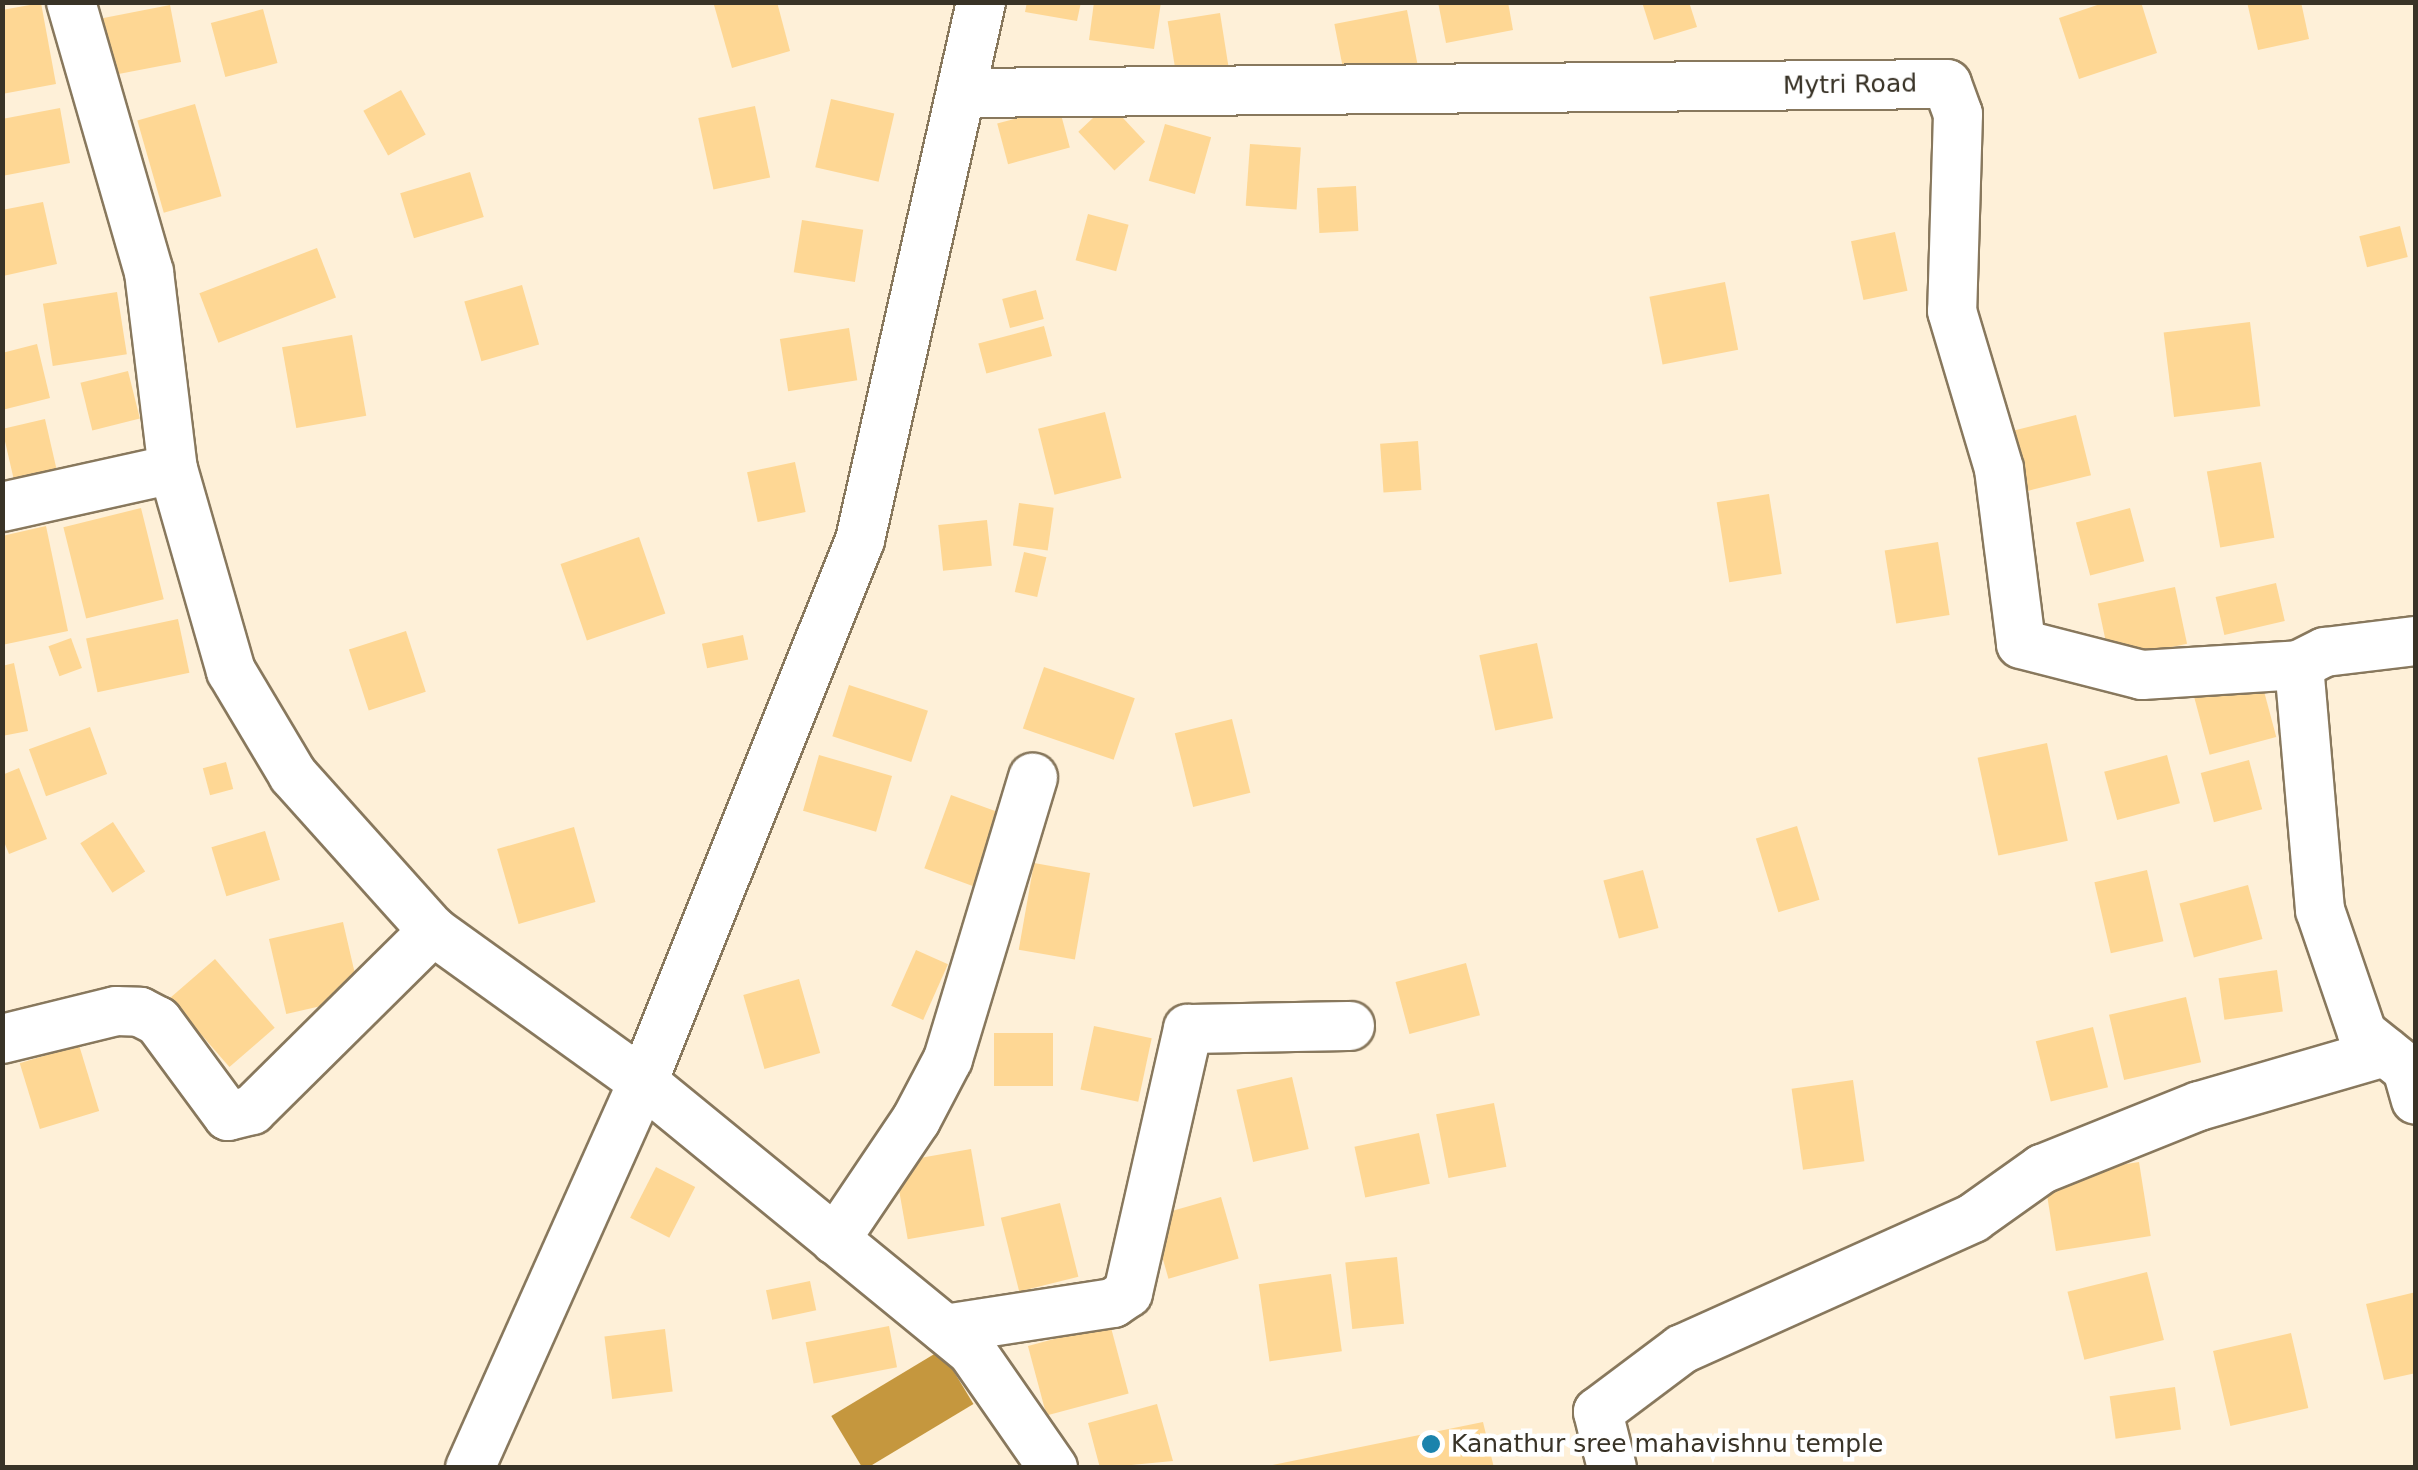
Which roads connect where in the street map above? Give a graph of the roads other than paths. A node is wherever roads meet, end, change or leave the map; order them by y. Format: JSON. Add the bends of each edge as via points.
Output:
{"nodes":[{"id":1,"x":72,"y":2,"type":"edge"},
{"id":2,"x":981,"y":2,"type":"edge"},
{"id":3,"x":961,"y":94,"type":"junction"},
{"id":4,"x":173,"y":469,"type":"junction"},
{"id":5,"x":2,"y":507,"type":"edge"},
{"id":6,"x":2416,"y":642,"type":"edge"},
{"id":7,"x":2299,"y":665,"type":"junction"},
{"id":8,"x":1033,"y":778,"type":"dead end"},
{"id":9,"x":434,"y":932,"type":"junction"},
{"id":10,"x":1350,"y":1026,"type":"dead end"},
{"id":11,"x":2,"y":1039,"type":"edge"},
{"id":12,"x":2384,"y":1052,"type":"junction"},
{"id":13,"x":642,"y":1082,"type":"junction"},
{"id":14,"x":2416,"y":1100,"type":"edge"},
{"id":15,"x":835,"y":1240,"type":"junction"},
{"id":16,"x":945,"y":1329,"type":"junction"},
{"id":17,"x":470,"y":1468,"type":"edge"},
{"id":18,"x":1053,"y":1468,"type":"edge"},
{"id":19,"x":1612,"y":1468,"type":"edge"}],
"edges":[{"from":1,"to":4,"type":"street","via":[[149,272]]},
{"from":2,"to":3,"type":"street"},
{"from":3,"to":7,"type":"street","name":"Mytri Road","via":[[1947,84],[1958,114],[1952,311],[1999,469],[2021,644],[2142,675]]},
{"from":3,"to":13,"type":"street","via":[[860,540]]},
{"from":4,"to":5,"type":"street"},
{"from":4,"to":9,"type":"street","via":[[231,671],[293,775]]},
{"from":6,"to":7,"type":"street","name":"Mytri Road","via":[[2325,652]]},
{"from":7,"to":12,"type":"street","via":[[2320,910],[2362,1033]]},
{"from":8,"to":15,"type":"street","via":[[948,1059],[916,1120]]},
{"from":9,"to":11,"type":"street","via":[[252,1110],[228,1116],[158,1022],[140,1012],[116,1010]]},
{"from":9,"to":13,"type":"street"},
{"from":10,"to":16,"type":"street","via":[[1188,1029],[1128,1293],[1113,1303]]},
{"from":12,"to":14,"type":"street","via":[[2407,1069]]},
{"from":12,"to":19,"type":"street","via":[[2200,1106],[2042,1169],[1972,1218],[1682,1349],[1598,1412]]},
{"from":13,"to":15,"type":"street"},
{"from":13,"to":17,"type":"street"},
{"from":15,"to":16,"type":"street"},
{"from":16,"to":18,"type":"street","via":[[971,1350]]}]}
